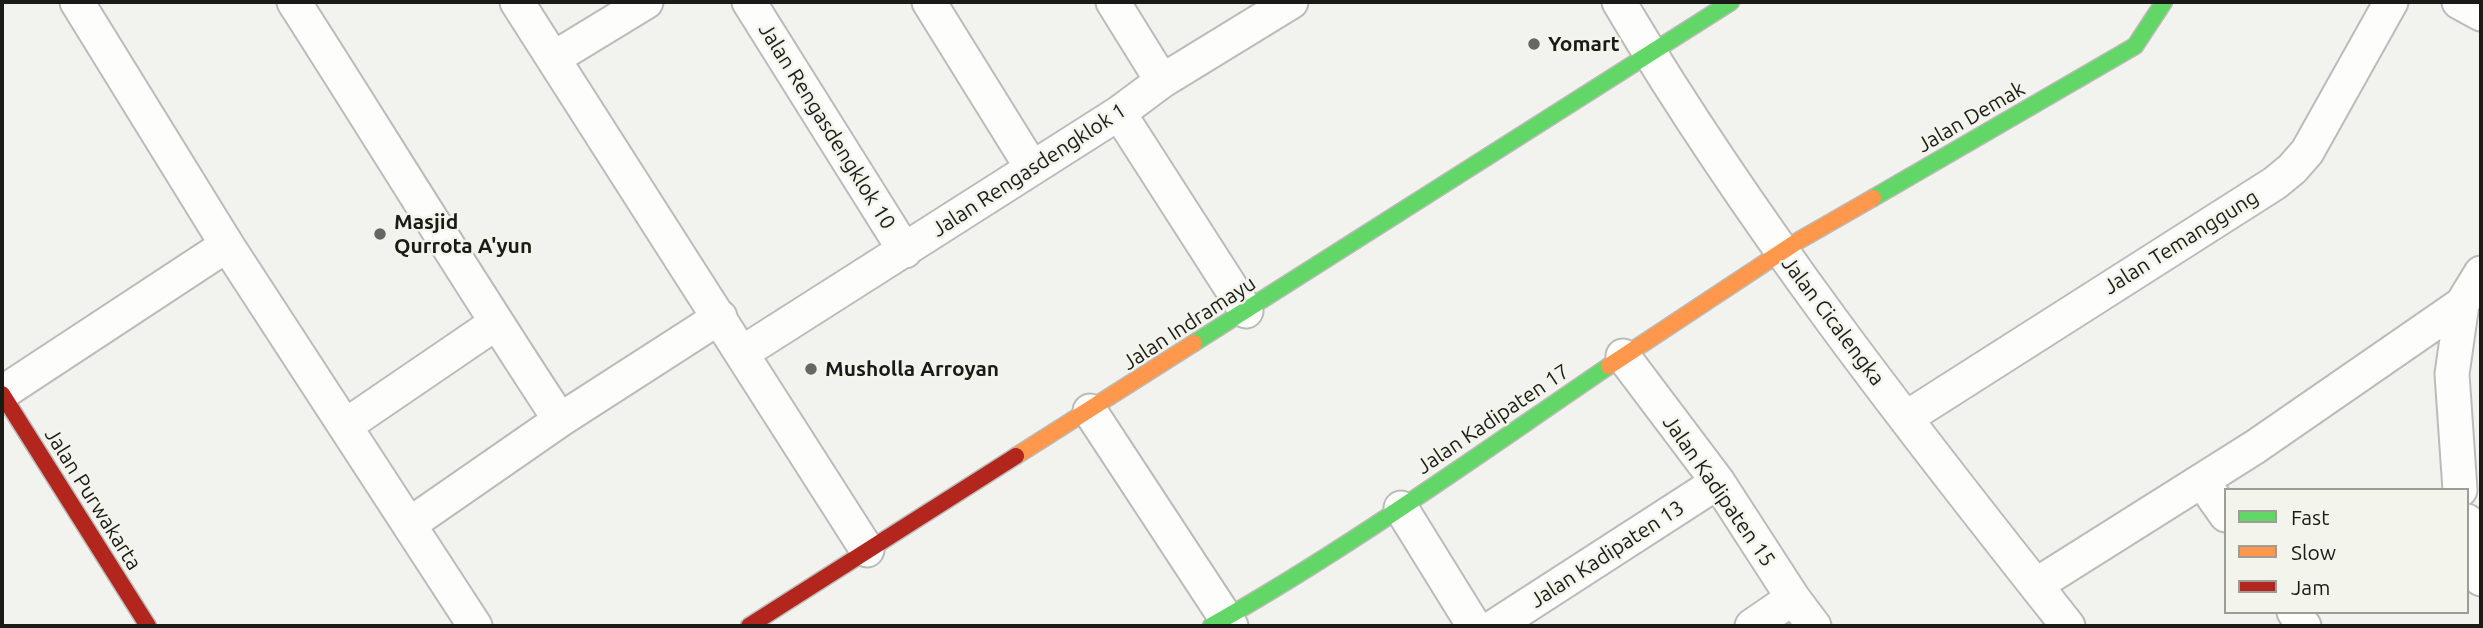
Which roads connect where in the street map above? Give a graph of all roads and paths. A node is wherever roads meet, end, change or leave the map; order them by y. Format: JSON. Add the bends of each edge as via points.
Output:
{"nodes":[{"id":1,"x":77,"y":2,"type":"edge"},
{"id":2,"x":294,"y":2,"type":"edge"},
{"id":3,"x":517,"y":2,"type":"edge"},
{"id":4,"x":646,"y":2,"type":"edge"},
{"id":5,"x":749,"y":2,"type":"edge"},
{"id":6,"x":929,"y":2,"type":"edge"},
{"id":7,"x":1113,"y":2,"type":"edge"},
{"id":8,"x":1291,"y":2,"type":"edge"},
{"id":9,"x":1619,"y":2,"type":"edge"},
{"id":10,"x":1731,"y":2,"type":"edge"},
{"id":11,"x":2164,"y":2,"type":"edge"},
{"id":12,"x":2391,"y":2,"type":"edge"},
{"id":13,"x":2459,"y":2,"type":"edge"},
{"id":14,"x":2481,"y":13,"type":"edge"},
{"id":15,"x":1649,"y":52,"type":"junction"},
{"id":16,"x":554,"y":58,"type":"junction"},
{"id":17,"x":1162,"y":81,"type":"junction"},
{"id":18,"x":1119,"y":113,"type":"junction"},
{"id":19,"x":1032,"y":168,"type":"junction"},
{"id":20,"x":227,"y":245,"type":"junction"},
{"id":21,"x":905,"y":251,"type":"junction"},
{"id":22,"x":1782,"y":251,"type":"junction"},
{"id":23,"x":2481,"y":273,"type":"edge"},
{"id":24,"x":2462,"y":304,"type":"junction"},
{"id":25,"x":1246,"y":311,"type":"junction"},
{"id":26,"x":720,"y":317,"type":"junction"},
{"id":27,"x":496,"y":323,"type":"junction"},
{"id":28,"x":754,"y":345,"type":"junction"},
{"id":29,"x":1623,"y":356,"type":"junction"},
{"id":30,"x":5,"y":405,"type":"edge"},
{"id":31,"x":1090,"y":411,"type":"junction"},
{"id":32,"x":1906,"y":418,"type":"junction"},
{"id":33,"x":560,"y":420,"type":"junction"},
{"id":34,"x":345,"y":426,"type":"junction"},
{"id":35,"x":2202,"y":481,"type":"junction"},
{"id":36,"x":1718,"y":482,"type":"junction"},
{"id":37,"x":2460,"y":488,"type":"edge"},
{"id":38,"x":1401,"y":508,"type":"junction"},
{"id":39,"x":2224,"y":512,"type":"edge"},
{"id":40,"x":410,"y":524,"type":"junction"},
{"id":41,"x":2469,"y":529,"type":"edge"},
{"id":42,"x":867,"y":551,"type":"junction"},
{"id":43,"x":2481,"y":579,"type":"edge"},
{"id":44,"x":2036,"y":585,"type":"junction"},
{"id":45,"x":1793,"y":598,"type":"junction"},
{"id":46,"x":1223,"y":623,"type":"edge"},
{"id":47,"x":148,"y":626,"type":"edge"},
{"id":48,"x":475,"y":626,"type":"edge"},
{"id":49,"x":749,"y":626,"type":"edge"},
{"id":50,"x":1474,"y":626,"type":"edge"},
{"id":51,"x":1495,"y":626,"type":"edge"},
{"id":52,"x":1752,"y":626,"type":"edge"},
{"id":53,"x":1814,"y":626,"type":"edge"},
{"id":54,"x":2068,"y":626,"type":"edge"}],
"edges":[{"from":1,"to":20,"type":"street"},
{"from":2,"to":27,"type":"street"},
{"from":3,"to":16,"type":"street"},
{"from":4,"to":16,"type":"street"},
{"from":5,"to":21,"type":"street","name":"Jalan Rengasdengklok 10"},
{"from":6,"to":19,"type":"street"},
{"from":7,"to":17,"type":"street"},
{"from":8,"to":17,"type":"street","name":"Jalan Rengasdengklok 1"},
{"from":9,"to":15,"type":"street","name":"Jalan Cicalengka"},
{"from":10,"to":15,"type":"street","name":"Jalan Indramayu"},
{"from":11,"to":22,"type":"street","name":"Jalan Demak","via":[[2135,46]]},
{"from":12,"to":32,"type":"street","name":"Jalan Temanggung","via":[[2292,169]]},
{"from":13,"to":14,"type":"street"},
{"from":15,"to":22,"type":"street","name":"Jalan Cicalengka"},
{"from":15,"to":25,"type":"street","name":"Jalan Indramayu"},
{"from":16,"to":26,"type":"street"},
{"from":17,"to":18,"type":"street","name":"Jalan Rengasdengklok 1"},
{"from":18,"to":19,"type":"street","name":"Jalan Rengasdengklok 1"},
{"from":18,"to":25,"type":"street"},
{"from":19,"to":21,"type":"street","name":"Jalan Rengasdengklok 1"},
{"from":20,"to":30,"type":"street"},
{"from":20,"to":34,"type":"street"},
{"from":21,"to":28,"type":"street","name":"Jalan Rengasdengklok 1"},
{"from":22,"to":29,"type":"street","name":"Jalan Kadipaten 17"},
{"from":22,"to":32,"type":"street","name":"Jalan Cicalengka"},
{"from":23,"to":24,"type":"street"},
{"from":24,"to":35,"type":"street"},
{"from":24,"to":37,"type":"street","via":[[2452,374]]},
{"from":25,"to":31,"type":"street","name":"Jalan Indramayu"},
{"from":26,"to":28,"type":"street"},
{"from":26,"to":33,"type":"street"},
{"from":27,"to":33,"type":"street"},
{"from":27,"to":34,"type":"street"},
{"from":28,"to":42,"type":"street"},
{"from":29,"to":36,"type":"street","name":"Jalan Kadipaten 15"},
{"from":29,"to":38,"type":"street","name":"Jalan Kadipaten 17"},
{"from":30,"to":47,"type":"street","name":"Jalan Purwakarta"},
{"from":31,"to":42,"type":"street","name":"Jalan Indramayu"},
{"from":31,"to":46,"type":"street"},
{"from":32,"to":44,"type":"street","name":"Jalan Cicalengka"},
{"from":33,"to":40,"type":"street"},
{"from":34,"to":40,"type":"street"},
{"from":35,"to":39,"type":"street"},
{"from":35,"to":44,"type":"street"},
{"from":36,"to":45,"type":"street","name":"Jalan Kadipaten 15"},
{"from":36,"to":51,"type":"street","name":"Jalan Kadipaten 13"},
{"from":38,"to":46,"type":"street","name":"Jalan Kadipaten 17"},
{"from":38,"to":50,"type":"street"},
{"from":40,"to":48,"type":"street"},
{"from":41,"to":43,"type":"street"},
{"from":42,"to":49,"type":"street","name":"Jalan Indramayu"},
{"from":44,"to":54,"type":"street","name":"Jalan Cicalengka"},
{"from":45,"to":52,"type":"street"},
{"from":45,"to":53,"type":"street","name":"Jalan Kadipaten 15"}]}
